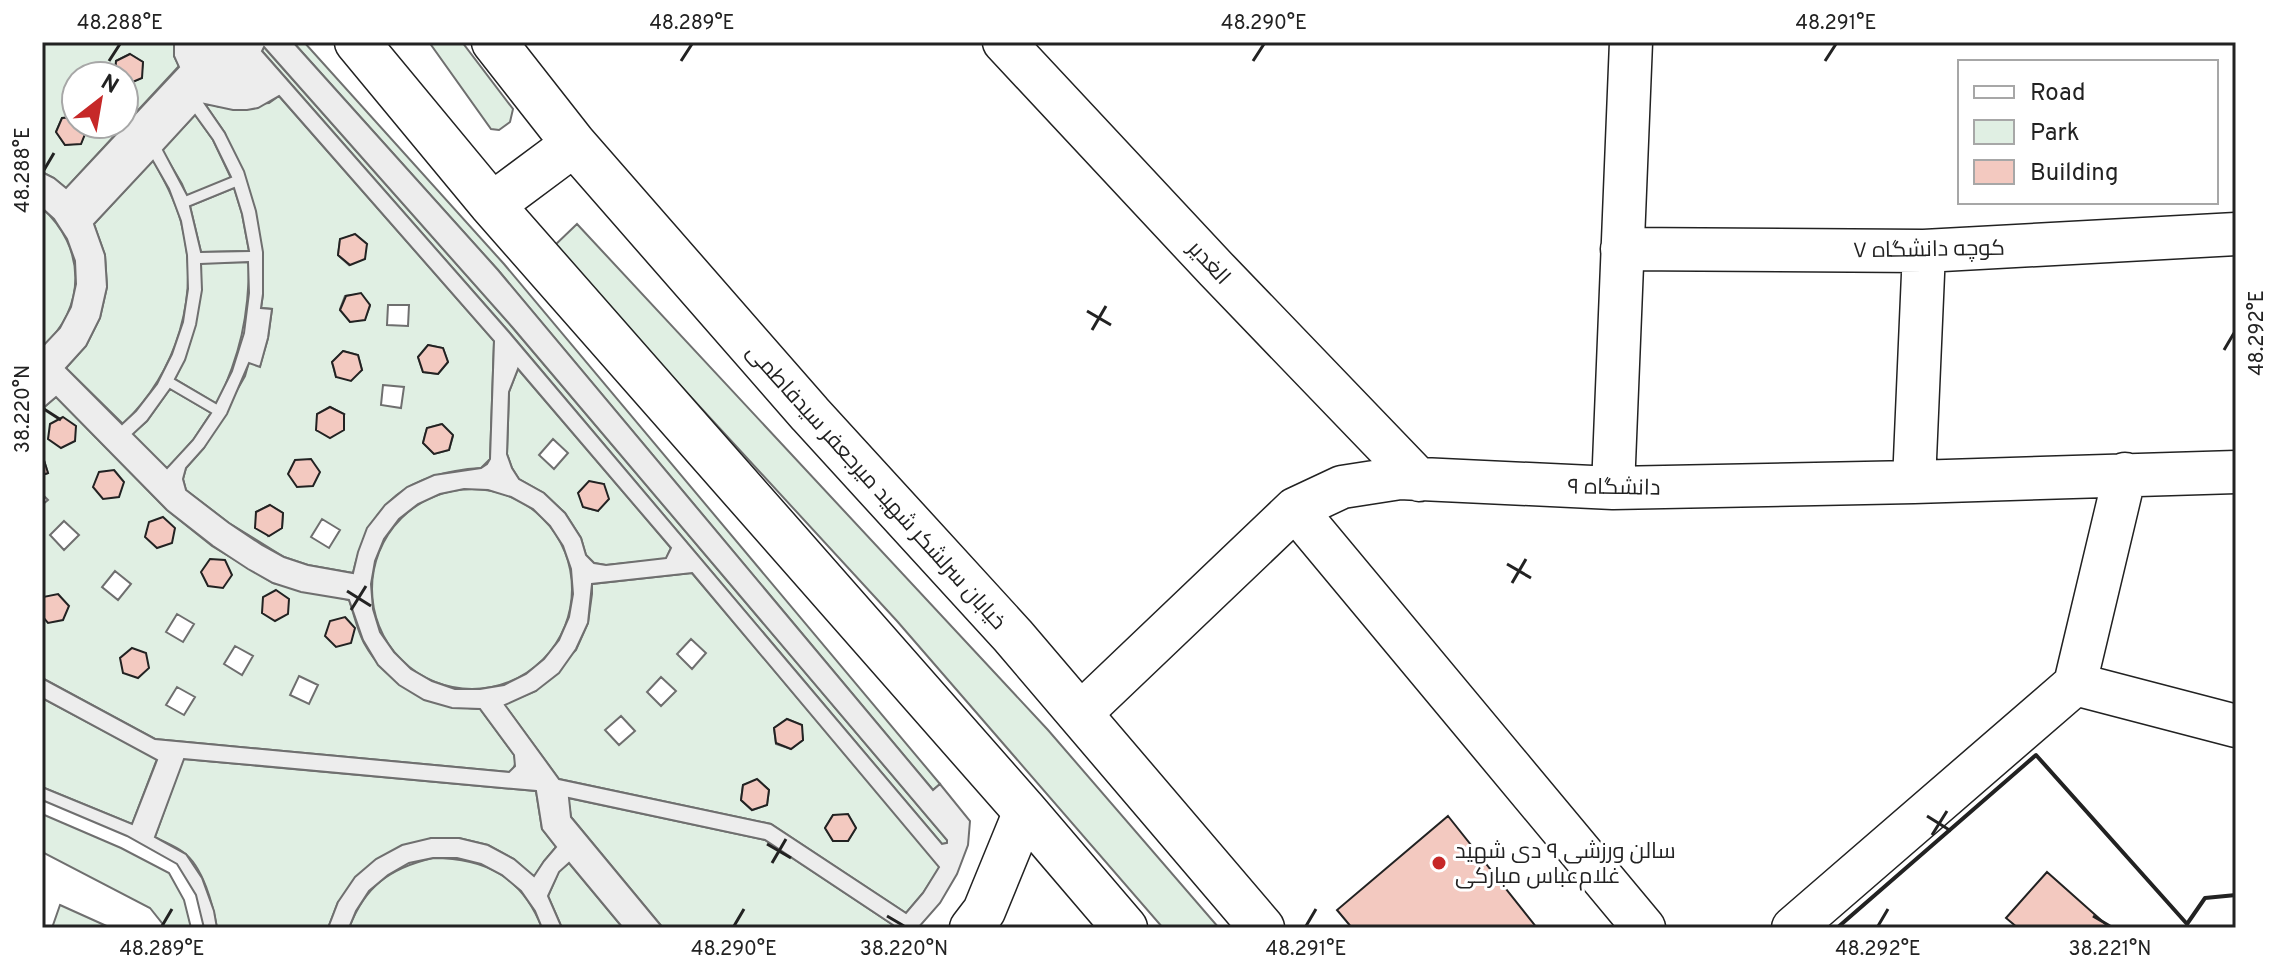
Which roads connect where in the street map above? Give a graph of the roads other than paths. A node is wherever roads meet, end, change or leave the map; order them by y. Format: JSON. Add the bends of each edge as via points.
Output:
{"nodes":[{"id":1,"x":357,"y":42,"type":"edge"},
{"id":2,"x":494,"y":42,"type":"edge"},
{"id":3,"x":1004,"y":42,"type":"edge"},
{"id":4,"x":1631,"y":42,"type":"edge"},
{"id":5,"x":574,"y":144,"type":"junction"},
{"id":6,"x":492,"y":205,"type":"junction"},
{"id":7,"x":2236,"y":234,"type":"edge"},
{"id":8,"x":1622,"y":249,"type":"junction"},
{"id":9,"x":1924,"y":251,"type":"junction"},
{"id":10,"x":2236,"y":472,"type":"edge"},
{"id":11,"x":2125,"y":474,"type":"junction"},
{"id":12,"x":1419,"y":480,"type":"junction"},
{"id":13,"x":1914,"y":482,"type":"junction"},
{"id":14,"x":1613,"y":488,"type":"junction"},
{"id":15,"x":1295,"y":509,"type":"junction"},
{"id":16,"x":2075,"y":684,"type":"junction"},
{"id":17,"x":1080,"y":714,"type":"junction"},
{"id":18,"x":2236,"y":726,"type":"edge"},
{"id":19,"x":1025,"y":811,"type":"junction"},
{"id":20,"x":971,"y":928,"type":"edge"},
{"id":21,"x":1125,"y":928,"type":"edge"},
{"id":22,"x":1262,"y":928,"type":"edge"},
{"id":23,"x":1644,"y":928,"type":"edge"},
{"id":24,"x":1793,"y":928,"type":"edge"}],
"edges":[{"from":1,"to":6,"type":"main road"},
{"from":2,"to":5,"type":"main road","name":"خیابان سرلشکر شهید میرجعفر سیدفاطمی"},
{"from":3,"to":12,"type":"street","name":"الغدیر"},
{"from":4,"to":8,"type":"street"},
{"from":5,"to":6,"type":"main road"},
{"from":5,"to":17,"type":"main road","name":"خیابان سرلشکر شهید میرجعفر سیدفاطمی"},
{"from":6,"to":19,"type":"main road"},
{"from":7,"to":9,"type":"street","name":"کوچه دانشگاه ۷"},
{"from":8,"to":9,"type":"street","name":"کوچه دانشگاه ۷"},
{"from":8,"to":14,"type":"street"},
{"from":9,"to":13,"type":"street"},
{"from":10,"to":11,"type":"street","name":"دانشگاه ۹"},
{"from":11,"to":13,"type":"street","name":"دانشگاه ۹"},
{"from":11,"to":16,"type":"street"},
{"from":12,"to":14,"type":"street","name":"دانشگاه ۹"},
{"from":12,"to":15,"type":"street","name":"دانشگاه ۹","via":[[1342,487]]},
{"from":13,"to":14,"type":"street","name":"دانشگاه ۹"},
{"from":15,"to":17,"type":"street","name":"دانشگاه ۹"},
{"from":15,"to":23,"type":"street"},
{"from":16,"to":18,"type":"street"},
{"from":16,"to":24,"type":"street"},
{"from":17,"to":22,"type":"main road","name":"خیابان سرلشکر شهید میرجعفر سیدفاطمی"},
{"from":19,"to":20,"type":"street","via":[[984,911]]},
{"from":19,"to":21,"type":"main road"}]}
